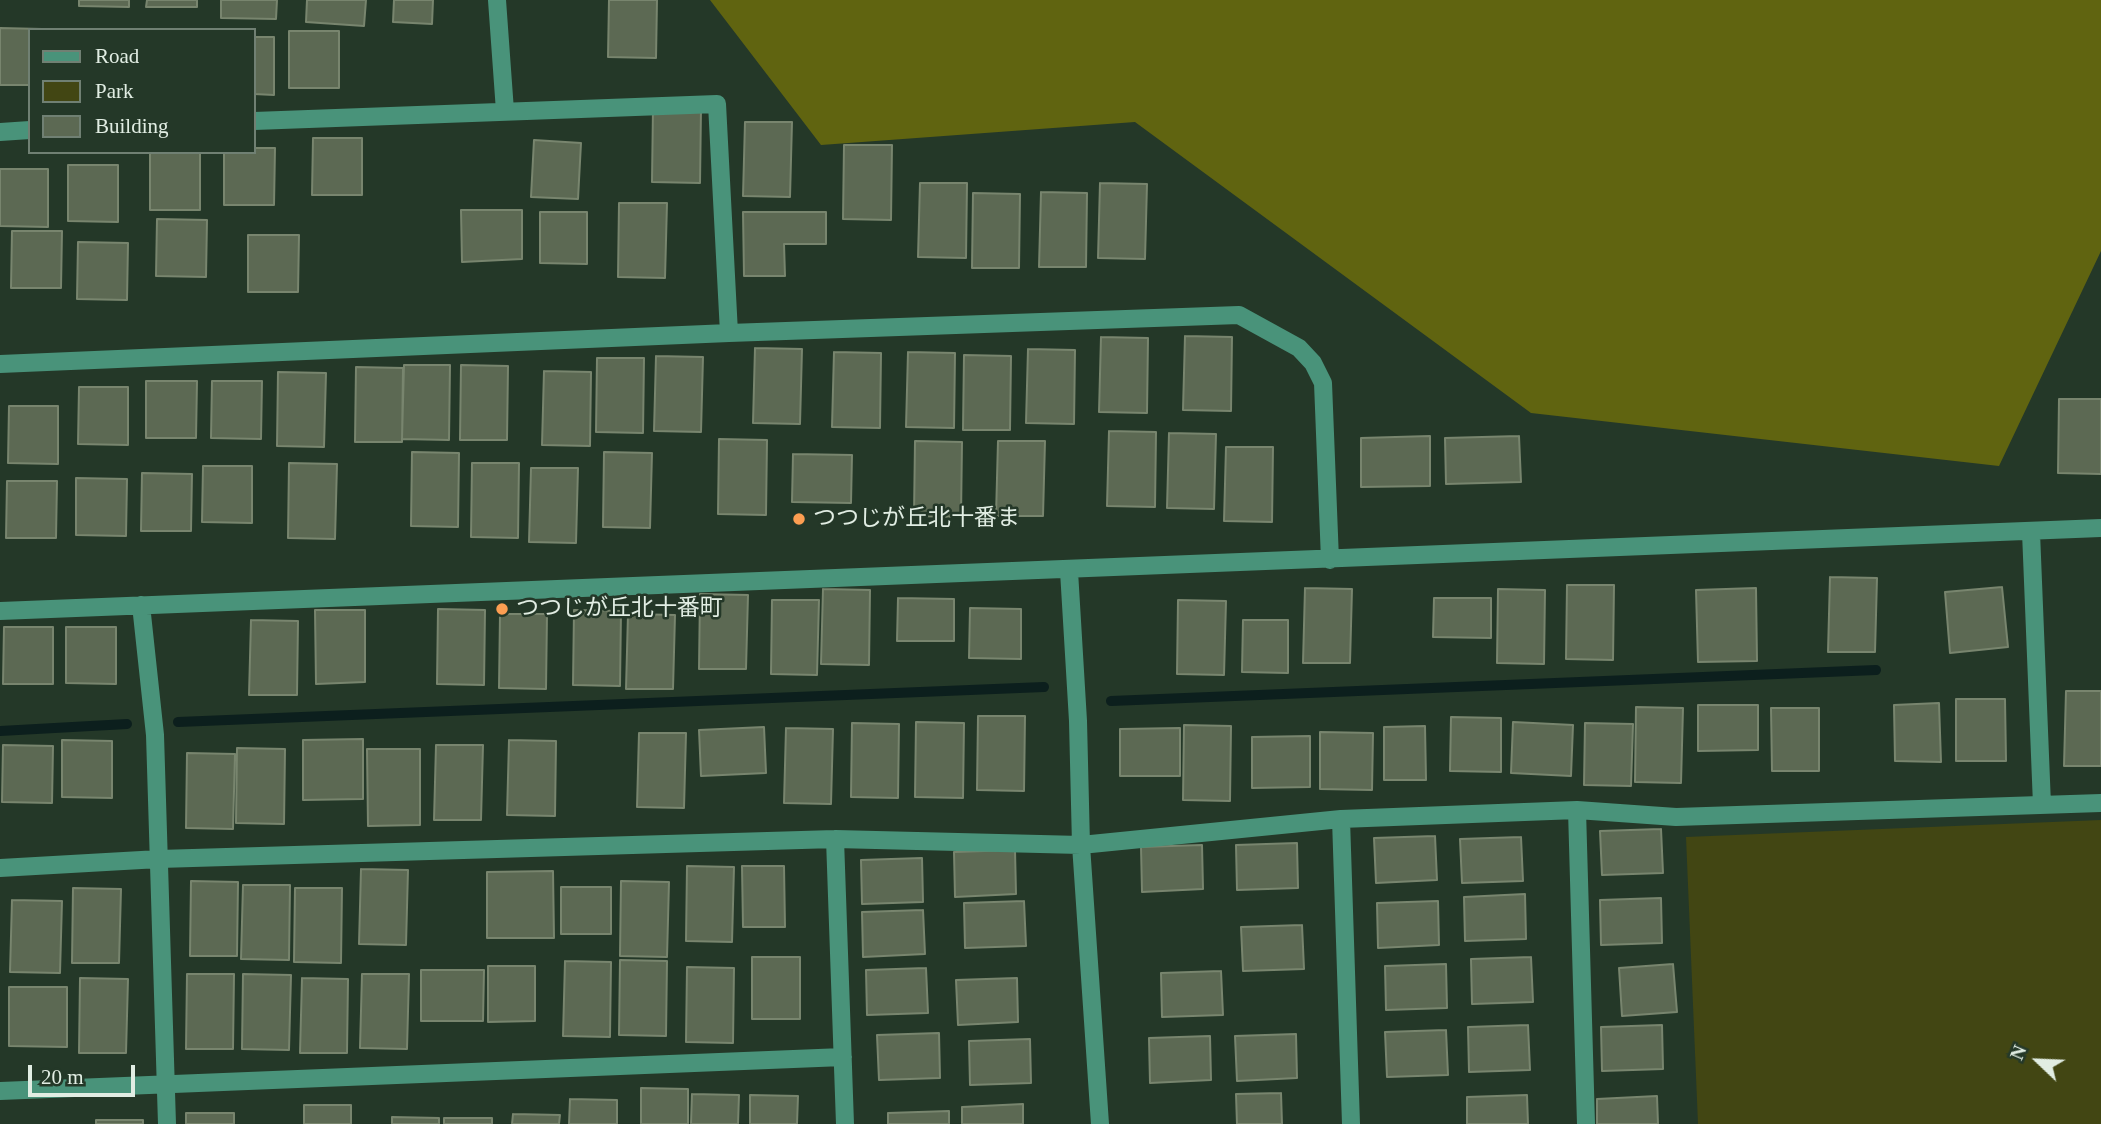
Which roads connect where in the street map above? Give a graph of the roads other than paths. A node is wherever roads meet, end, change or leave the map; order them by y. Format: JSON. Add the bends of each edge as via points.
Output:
{"nodes":[{"id":1,"x":498,"y":0,"type":"edge"},
{"id":2,"x":505,"y":111,"type":"junction"},
{"id":3,"x":256,"y":121,"type":"edge"},
{"id":4,"x":28,"y":130,"type":"edge"},
{"id":5,"x":0,"y":132,"type":"edge"},
{"id":6,"x":729,"y":333,"type":"junction"},
{"id":7,"x":0,"y":364,"type":"edge"},
{"id":8,"x":2101,"y":528,"type":"edge"},
{"id":9,"x":2031,"y":532,"type":"junction"},
{"id":10,"x":1330,"y":559,"type":"junction"},
{"id":11,"x":1069,"y":571,"type":"junction"},
{"id":12,"x":141,"y":604,"type":"junction"},
{"id":13,"x":0,"y":611,"type":"edge"},
{"id":14,"x":2101,"y":803,"type":"edge"},
{"id":15,"x":2042,"y":805,"type":"junction"},
{"id":16,"x":1577,"y":810,"type":"junction"},
{"id":17,"x":1341,"y":819,"type":"junction"},
{"id":18,"x":835,"y":839,"type":"junction"},
{"id":19,"x":1081,"y":845,"type":"junction"},
{"id":20,"x":159,"y":859,"type":"junction"},
{"id":21,"x":0,"y":868,"type":"edge"},
{"id":22,"x":843,"y":1057,"type":"junction"},
{"id":23,"x":166,"y":1083,"type":"junction"},
{"id":24,"x":0,"y":1091,"type":"edge"},
{"id":25,"x":167,"y":1124,"type":"edge"},
{"id":26,"x":845,"y":1124,"type":"edge"},
{"id":27,"x":1100,"y":1124,"type":"edge"},
{"id":28,"x":1351,"y":1124,"type":"edge"},
{"id":29,"x":1586,"y":1124,"type":"edge"}],
"edges":[{"from":1,"to":2,"type":"street"},
{"from":2,"to":3,"type":"street"},
{"from":2,"to":6,"type":"street","via":[[717,104]]},
{"from":4,"to":5,"type":"street"},
{"from":6,"to":7,"type":"street"},
{"from":6,"to":10,"type":"street","via":[[1239,315],[1299,348],[1323,383]]},
{"from":8,"to":9,"type":"street"},
{"from":9,"to":10,"type":"street"},
{"from":9,"to":15,"type":"street"},
{"from":10,"to":11,"type":"street"},
{"from":11,"to":12,"type":"street"},
{"from":11,"to":19,"type":"street"},
{"from":12,"to":13,"type":"street"},
{"from":12,"to":20,"type":"street","via":[[155,735]]},
{"from":14,"to":15,"type":"street"},
{"from":15,"to":16,"type":"street","via":[[1676,817]]},
{"from":16,"to":17,"type":"street"},
{"from":16,"to":29,"type":"street"},
{"from":17,"to":19,"type":"street"},
{"from":17,"to":28,"type":"street"},
{"from":18,"to":19,"type":"street"},
{"from":18,"to":20,"type":"street"},
{"from":18,"to":22,"type":"street"},
{"from":19,"to":27,"type":"street"},
{"from":20,"to":21,"type":"street"},
{"from":20,"to":23,"type":"street"},
{"from":22,"to":23,"type":"street"},
{"from":22,"to":26,"type":"street"},
{"from":23,"to":24,"type":"street"},
{"from":23,"to":25,"type":"street"}]}
